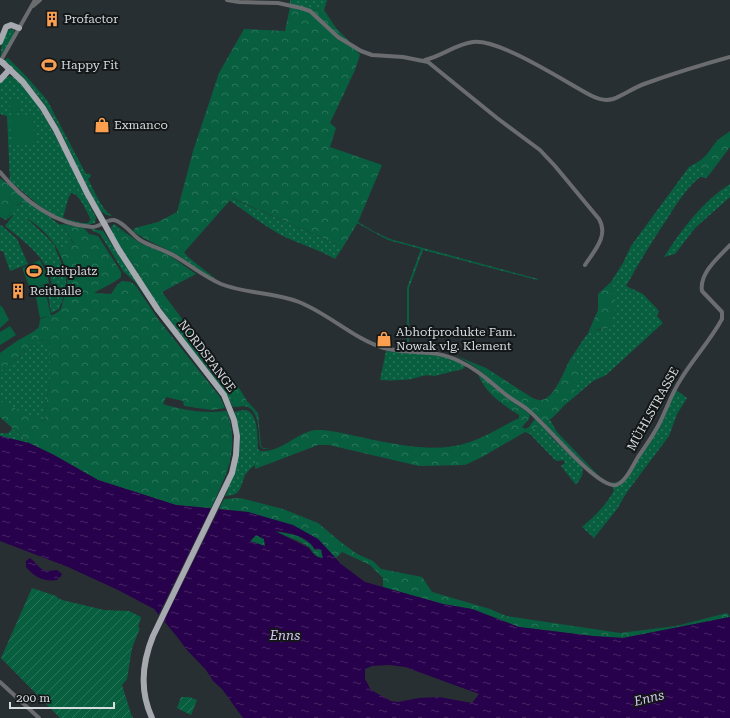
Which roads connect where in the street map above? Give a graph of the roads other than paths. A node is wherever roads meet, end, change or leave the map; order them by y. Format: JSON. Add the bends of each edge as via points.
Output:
{"nodes":[{"id":1,"x":35,"y":0,"type":"edge"},
{"id":2,"x":40,"y":0,"type":"edge"},
{"id":3,"x":227,"y":0,"type":"edge"},
{"id":4,"x":31,"y":8,"type":"junction"},
{"id":5,"x":19,"y":28,"type":"junction"},
{"id":6,"x":0,"y":42,"type":"edge"},
{"id":7,"x":730,"y":57,"type":"edge"},
{"id":8,"x":424,"y":60,"type":"junction"},
{"id":9,"x":1,"y":62,"type":"edge"},
{"id":10,"x":10,"y":69,"type":"junction"},
{"id":11,"x":0,"y":80,"type":"edge"},
{"id":12,"x":0,"y":172,"type":"edge"},
{"id":13,"x":103,"y":223,"type":"junction"},
{"id":14,"x":730,"y":244,"type":"edge"},
{"id":15,"x":585,"y":265,"type":"dead end"},
{"id":16,"x":0,"y":682,"type":"edge"},
{"id":17,"x":39,"y":718,"type":"edge"},
{"id":18,"x":152,"y":718,"type":"edge"}],
"edges":[{"from":1,"to":4,"type":"street"},
{"from":2,"to":4,"type":"street"},
{"from":3,"to":8,"type":"street","via":[[278,3],[301,8],[310,12],[338,37],[361,51],[372,55]]},
{"from":4,"to":5,"type":"street"},
{"from":5,"to":6,"type":"main road","via":[[11,25],[6,27]]},
{"from":5,"to":9,"type":"street"},
{"from":7,"to":8,"type":"street","via":[[644,84],[613,99],[605,100],[592,96],[508,51],[487,43],[463,44]]},
{"from":8,"to":15,"type":"street","via":[[540,150],[599,219],[603,226],[602,238]]},
{"from":9,"to":10,"type":"main road","name":"NORDSPANGE"},
{"from":10,"to":11,"type":"main road"},
{"from":10,"to":13,"type":"main road","name":"NORDSPANGE","via":[[30,90],[47,115]]},
{"from":12,"to":13,"type":"street","via":[[47,214],[63,222],[89,227]]},
{"from":13,"to":14,"type":"street","name":"MÜHLSTRASSE","via":[[112,220],[119,222],[141,240],[171,254],[199,273],[222,284],[247,292],[280,296],[306,305],[378,346],[392,350],[436,353],[460,361],[533,414],[589,470],[609,484],[617,484],[625,478],[658,427],[680,380],[718,325],[723,314],[702,291],[701,286],[713,263]]},
{"from":13,"to":18,"type":"main road","name":"NORDSPANGE","via":[[149,296],[229,404],[237,446],[234,464],[223,493],[153,636],[146,656],[144,696]]},
{"from":16,"to":17,"type":"street"}]}
